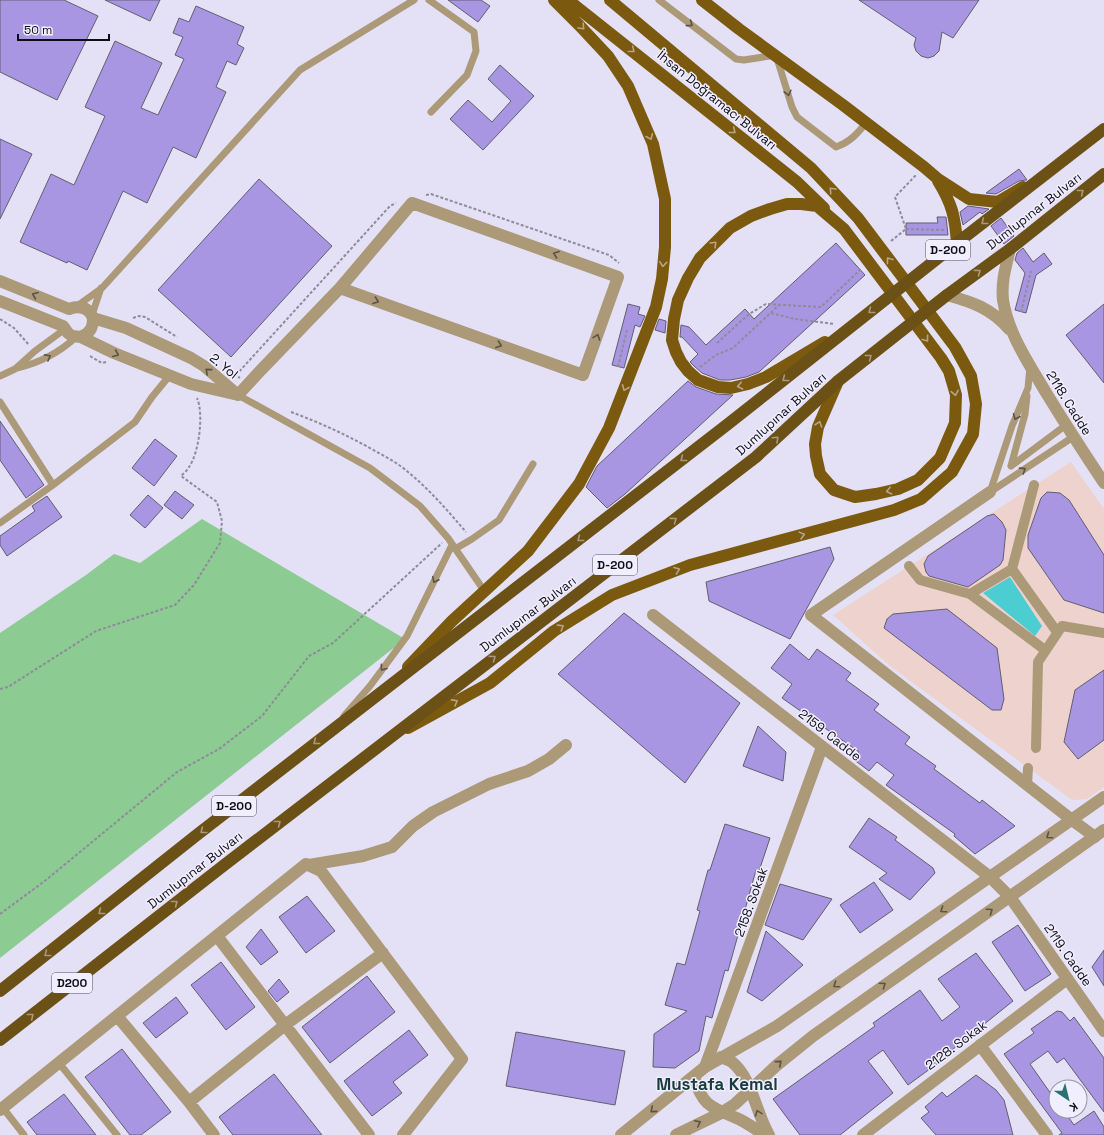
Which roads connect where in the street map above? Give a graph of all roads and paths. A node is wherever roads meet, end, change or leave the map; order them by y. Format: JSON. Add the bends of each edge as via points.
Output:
{"nodes":[{"id":1,"x":414,"y":0,"type":"edge"},
{"id":2,"x":429,"y":0,"type":"edge"},
{"id":3,"x":554,"y":0,"type":"edge"},
{"id":4,"x":568,"y":0,"type":"edge"},
{"id":5,"x":610,"y":0,"type":"edge"},
{"id":6,"x":659,"y":0,"type":"edge"},
{"id":7,"x":702,"y":0,"type":"edge"},
{"id":8,"x":776,"y":56,"type":"junction"},
{"id":9,"x":431,"y":112,"type":"dead end"},
{"id":10,"x":866,"y":123,"type":"junction"},
{"id":11,"x":1104,"y":129,"type":"edge"},
{"id":12,"x":1048,"y":173,"type":"junction"},
{"id":13,"x":1104,"y":174,"type":"edge"},
{"id":14,"x":938,"y":180,"type":"junction"},
{"id":15,"x":423,"y":195,"type":"dead end"},
{"id":16,"x":396,"y":203,"type":"dead end"},
{"id":17,"x":844,"y":229,"type":"junction"},
{"id":18,"x":906,"y":229,"type":"dead end"},
{"id":19,"x":945,"y":230,"type":"dead end"},
{"id":20,"x":957,"y":243,"type":"junction"},
{"id":21,"x":1010,"y":249,"type":"junction"},
{"id":22,"x":619,"y":264,"type":"dead end"},
{"id":23,"x":1031,"y":270,"type":"dead end"},
{"id":24,"x":0,"y":281,"type":"edge"},
{"id":25,"x":102,"y":288,"type":"junction"},
{"id":26,"x":340,"y":288,"type":"junction"},
{"id":27,"x":947,"y":295,"type":"junction"},
{"id":28,"x":0,"y":301,"type":"edge"},
{"id":29,"x":780,"y":304,"type":"dead end"},
{"id":30,"x":73,"y":308,"type":"junction"},
{"id":31,"x":1021,"y":312,"type":"dead end"},
{"id":32,"x":771,"y":313,"type":"junction"},
{"id":33,"x":749,"y":314,"type":"dead end"},
{"id":34,"x":92,"y":317,"type":"junction"},
{"id":35,"x":64,"y":328,"type":"junction"},
{"id":36,"x":850,"y":328,"type":"junction"},
{"id":37,"x":628,"y":330,"type":"dead end"},
{"id":38,"x":1014,"y":335,"type":"junction"},
{"id":39,"x":79,"y":337,"type":"junction"},
{"id":40,"x":717,"y":343,"type":"dead end"},
{"id":41,"x":1030,"y":366,"type":"junction"},
{"id":42,"x":618,"y":367,"type":"dead end"},
{"id":43,"x":15,"y":369,"type":"junction"},
{"id":44,"x":697,"y":369,"type":"dead end"},
{"id":45,"x":170,"y":375,"type":"junction"},
{"id":46,"x":236,"y":375,"type":"dead end"},
{"id":47,"x":0,"y":376,"type":"edge"},
{"id":48,"x":838,"y":381,"type":"junction"},
{"id":49,"x":191,"y":384,"type":"junction"},
{"id":50,"x":1028,"y":388,"type":"junction"},
{"id":51,"x":238,"y":395,"type":"junction"},
{"id":52,"x":0,"y":402,"type":"edge"},
{"id":53,"x":1066,"y":425,"type":"junction"},
{"id":54,"x":1073,"y":437,"type":"junction"},
{"id":55,"x":533,"y":464,"type":"dead end"},
{"id":56,"x":1104,"y":483,"type":"edge"},
{"id":57,"x":53,"y":485,"type":"junction"},
{"id":58,"x":1034,"y":485,"type":"dead end"},
{"id":59,"x":990,"y":492,"type":"junction"},
{"id":60,"x":0,"y":523,"type":"edge"},
{"id":61,"x":448,"y":538,"type":"junction"},
{"id":62,"x":454,"y":547,"type":"junction"},
{"id":63,"x":909,"y":566,"type":"dead end"},
{"id":64,"x":1012,"y":569,"type":"junction"},
{"id":65,"x":485,"y":592,"type":"junction"},
{"id":66,"x":970,"y":594,"type":"junction"},
{"id":67,"x":653,"y":615,"type":"dead end"},
{"id":68,"x":1057,"y":632,"type":"junction"},
{"id":69,"x":1104,"y":633,"type":"edge"},
{"id":70,"x":1045,"y":650,"type":"junction"},
{"id":71,"x":391,"y":684,"type":"junction"},
{"id":72,"x":0,"y":689,"type":"edge"},
{"id":73,"x":332,"y":730,"type":"junction"},
{"id":74,"x":384,"y":742,"type":"junction"},
{"id":75,"x":566,"y":745,"type":"dead end"},
{"id":76,"x":822,"y":747,"type":"junction"},
{"id":77,"x":1036,"y":748,"type":"dead end"},
{"id":78,"x":1028,"y":768,"type":"dead end"},
{"id":79,"x":1027,"y":784,"type":"junction"},
{"id":80,"x":1104,"y":797,"type":"edge"},
{"id":81,"x":1072,"y":820,"type":"junction"},
{"id":82,"x":1099,"y":834,"type":"edge"},
{"id":83,"x":309,"y":865,"type":"junction"},
{"id":84,"x":990,"y":877,"type":"junction"},
{"id":85,"x":1010,"y":896,"type":"junction"},
{"id":86,"x":0,"y":914,"type":"edge"},
{"id":87,"x":144,"y":927,"type":"joint"},
{"id":88,"x":78,"y":930,"type":"joint"},
{"id":89,"x":217,"y":936,"type":"junction"},
{"id":90,"x":383,"y":953,"type":"junction"},
{"id":91,"x":1067,"y":979,"type":"junction"},
{"id":92,"x":0,"y":991,"type":"edge"},
{"id":93,"x":117,"y":1016,"type":"junction"},
{"id":94,"x":285,"y":1025,"type":"junction"},
{"id":95,"x":1104,"y":1031,"type":"edge"},
{"id":96,"x":0,"y":1040,"type":"edge"},
{"id":97,"x":980,"y":1045,"type":"junction"},
{"id":98,"x":721,"y":1057,"type":"junction"},
{"id":99,"x":59,"y":1063,"type":"junction"},
{"id":100,"x":705,"y":1067,"type":"junction"},
{"id":101,"x":694,"y":1076,"type":"junction"},
{"id":102,"x":751,"y":1090,"type":"junction"},
{"id":103,"x":190,"y":1102,"type":"junction"},
{"id":104,"x":2,"y":1109,"type":"edge"},
{"id":105,"x":721,"y":1113,"type":"junction"},
{"id":106,"x":24,"y":1135,"type":"edge"},
{"id":107,"x":117,"y":1135,"type":"edge"},
{"id":108,"x":214,"y":1135,"type":"edge"},
{"id":109,"x":369,"y":1135,"type":"edge"},
{"id":110,"x":404,"y":1135,"type":"edge"},
{"id":111,"x":621,"y":1135,"type":"edge"},
{"id":112,"x":676,"y":1135,"type":"edge"},
{"id":113,"x":764,"y":1135,"type":"edge"},
{"id":114,"x":769,"y":1135,"type":"edge"},
{"id":115,"x":863,"y":1135,"type":"edge"},
{"id":116,"x":1047,"y":1135,"type":"edge"}],
"edges":[{"from":1,"to":25,"type":"lane","via":[[300,70]]},
{"from":2,"to":9,"type":"lane","via":[[474,32],[476,51],[467,75]]},
{"from":3,"to":65,"type":"main road","one_way":true,"via":[[608,56],[628,86],[653,144],[665,199],[662,279],[656,307],[609,428],[580,484],[528,551]]},
{"from":4,"to":17,"type":"main road","name":"İhsan Doğramacı Bulvarı","one_way":true,"via":[[797,182]]},
{"from":74,"to":5,"type":"main road","one_way":true,"via":[[490,683],[554,631],[612,595],[690,565],[894,510],[921,499],[952,472],[973,434],[976,404],[971,376],[955,347],[858,218],[811,168]]},
{"from":6,"to":8,"type":"lane","one_way":true,"via":[[736,59]]},
{"from":7,"to":8,"type":"main road"},
{"from":8,"to":10,"type":"main road"},
{"from":8,"to":10,"type":"lane","one_way":true,"via":[[797,116],[836,147],[855,137]]},
{"from":10,"to":14,"type":"main road"},
{"from":11,"to":12,"type":"highway","name":"Dumlupınar Bulvarı","number":"D-200"},
{"from":12,"to":14,"type":"main road","via":[[998,202],[969,199]]},
{"from":12,"to":20,"type":"highway","name":"Dumlupınar Bulvarı","number":"D-200","one_way":true},
{"from":21,"to":13,"type":"highway","name":"Dumlupınar Bulvarı","number":"D-200","one_way":true},
{"from":14,"to":20,"type":"main road","via":[[949,200],[956,222]]},
{"from":15,"to":22,"type":"path","via":[[431,194],[609,256]]},
{"from":16,"to":46,"type":"path","via":[[390,206]]},
{"from":36,"to":17,"type":"main road","one_way":true,"via":[[766,377],[731,388],[718,387],[698,380],[681,362],[672,340],[678,300],[688,278],[700,258],[730,228],[770,209],[787,204],[801,204],[817,206]]},
{"from":17,"to":48,"type":"main road","one_way":true,"via":[[949,371],[956,395],[955,423],[940,458],[918,480],[898,489],[855,497],[834,490],[820,474],[814,444],[818,427]]},
{"from":18,"to":19,"type":"path"},
{"from":20,"to":36,"type":"highway","name":"Dumlupınar Bulvarı","number":"D-200","one_way":true},
{"from":27,"to":21,"type":"highway","name":"Dumlupınar Bulvarı","number":"D-200","one_way":true},
{"from":21,"to":38,"type":"street","via":[[1002,283],[1006,312]]},
{"from":23,"to":31,"type":"path"},
{"from":30,"to":24,"type":"street","name":"2. Yol","one_way":true},
{"from":25,"to":30,"type":"lane"},
{"from":25,"to":34,"type":"lane"},
{"from":26,"to":26,"type":"street","one_way":true,"via":[[583,375],[618,277],[412,203]]},
{"from":26,"to":51,"type":"street"},
{"from":27,"to":38,"type":"street","via":[[988,310]]},
{"from":48,"to":27,"type":"highway","name":"Dumlupınar Bulvarı","number":"D-200","one_way":true},
{"from":28,"to":35,"type":"street","name":"2. Yol"},
{"from":29,"to":32,"type":"path"},
{"from":30,"to":34,"type":"street","name":"2. Yol","via":[[83,307]]},
{"from":30,"to":35,"type":"street","via":[[64,317]]},
{"from":32,"to":36,"type":"path"},
{"from":32,"to":44,"type":"path","via":[[733,348],[716,355]]},
{"from":33,"to":40,"type":"path"},
{"from":34,"to":39,"type":"street","via":[[93,323],[89,332]]},
{"from":51,"to":34,"type":"street","name":"2. Yol","one_way":true,"via":[[191,358],[126,328]]},
{"from":35,"to":39,"type":"street","name":"2. Yol","via":[[72,336]]},
{"from":35,"to":43,"type":"lane"},
{"from":36,"to":71,"type":"highway","name":"Dumlupınar Bulvarı","number":"D-200","one_way":true},
{"from":37,"to":42,"type":"path"},
{"from":38,"to":41,"type":"street","name":"2118. Cadde"},
{"from":43,"to":39,"type":"lane","one_way":true,"via":[[34,364]]},
{"from":39,"to":45,"type":"street","name":"2. Yol","one_way":true},
{"from":41,"to":50,"type":"lane"},
{"from":41,"to":53,"type":"street","name":"2118. Cadde"},
{"from":43,"to":47,"type":"lane"},
{"from":45,"to":49,"type":"street","name":"2. Yol"},
{"from":45,"to":57,"type":"lane","via":[[135,422]]},
{"from":74,"to":48,"type":"highway","name":"Dumlupınar Bulvarı","number":"D-200","one_way":true,"via":[[756,457]]},
{"from":49,"to":51,"type":"street","name":"2. Yol"},
{"from":49,"to":72,"type":"path","via":[[200,404],[200,437],[190,467],[181,476],[217,502],[222,521],[220,543],[194,585],[175,605],[96,631],[8,687]]},
{"from":50,"to":53,"type":"lane","via":[[1025,414],[1011,466]]},
{"from":50,"to":59,"type":"lane","one_way":true},
{"from":51,"to":61,"type":"lane","via":[[370,468],[420,506]]},
{"from":52,"to":57,"type":"lane"},
{"from":53,"to":54,"type":"street","name":"2118. Cadde"},
{"from":54,"to":56,"type":"street","name":"2118. Cadde"},
{"from":59,"to":54,"type":"lane","one_way":true},
{"from":55,"to":62,"type":"lane","via":[[499,520],[472,539]]},
{"from":57,"to":60,"type":"lane"},
{"from":58,"to":64,"type":"street"},
{"from":59,"to":79,"type":"street","via":[[811,615]]},
{"from":61,"to":62,"type":"lane"},
{"from":61,"to":86,"type":"path","via":[[333,643],[309,656],[262,716],[219,749],[176,772],[46,880]]},
{"from":62,"to":65,"type":"lane"},
{"from":62,"to":73,"type":"lane","one_way":true,"via":[[407,636],[370,686]]},
{"from":63,"to":66,"type":"street","via":[[920,580]]},
{"from":64,"to":66,"type":"street"},
{"from":64,"to":68,"type":"street"},
{"from":65,"to":71,"type":"main road","via":[[452,621]]},
{"from":66,"to":70,"type":"street"},
{"from":67,"to":76,"type":"street","name":"2159. Cadde"},
{"from":68,"to":69,"type":"street","via":[[1062,626]]},
{"from":68,"to":70,"type":"street"},
{"from":70,"to":77,"type":"street","via":[[1038,662]]},
{"from":71,"to":73,"type":"highway","name":"Dumlupınar Bulvarı","number":"D-200"},
{"from":73,"to":88,"type":"highway","name":"Dumlupınar Bulvarı","number":"D-200","one_way":true},
{"from":87,"to":74,"type":"highway","name":"Dumlupınar Bulvarı","number":"D-200","one_way":true},
{"from":75,"to":83,"type":"street","via":[[528,771],[488,784],[433,812],[413,826],[392,847],[363,856]]},
{"from":76,"to":84,"type":"street","name":"2159. Cadde"},
{"from":76,"to":100,"type":"street","name":"2158. Sokak"},
{"from":78,"to":79,"type":"street"},
{"from":79,"to":81,"type":"street"},
{"from":80,"to":81,"type":"street"},
{"from":81,"to":82,"type":"street"},
{"from":81,"to":84,"type":"street","one_way":true},
{"from":82,"to":85,"type":"street"},
{"from":83,"to":89,"type":"street","via":[[306,864]]},
{"from":83,"to":90,"type":"street","via":[[321,871]]},
{"from":84,"to":85,"type":"street","name":"2159. Cadde"},
{"from":84,"to":98,"type":"street","one_way":true,"via":[[777,1026]]},
{"from":85,"to":91,"type":"street","name":"2119. Cadde"},
{"from":102,"to":85,"type":"street","one_way":true,"via":[[813,1036]]},
{"from":96,"to":87,"type":"highway","name":"Dumlupınar Bulvarı","number":"D200","one_way":true},
{"from":88,"to":92,"type":"highway","name":"Dumlupınar Bulvarı","number":"D200","one_way":true},
{"from":89,"to":93,"type":"street"},
{"from":89,"to":94,"type":"street"},
{"from":90,"to":94,"type":"street"},
{"from":90,"to":110,"type":"street","via":[[462,1059]]},
{"from":91,"to":95,"type":"street","name":"2119. Cadde"},
{"from":91,"to":97,"type":"street","name":"2128. Sokak"},
{"from":93,"to":99,"type":"street"},
{"from":93,"to":103,"type":"street"},
{"from":94,"to":103,"type":"street"},
{"from":94,"to":109,"type":"street"},
{"from":97,"to":115,"type":"street","name":"2128. Sokak"},
{"from":97,"to":116,"type":"street"},
{"from":98,"to":100,"type":"street"},
{"from":98,"to":102,"type":"street","via":[[737,1067]]},
{"from":99,"to":104,"type":"street"},
{"from":99,"to":107,"type":"lane"},
{"from":100,"to":101,"type":"street"},
{"from":101,"to":105,"type":"street","via":[[704,1099]]},
{"from":101,"to":111,"type":"street","one_way":true},
{"from":102,"to":105,"type":"street"},
{"from":114,"to":102,"type":"street","one_way":true,"via":[[758,1114]]},
{"from":103,"to":108,"type":"street"},
{"from":104,"to":106,"type":"lane"},
{"from":112,"to":105,"type":"street","one_way":true},
{"from":105,"to":113,"type":"street","via":[[746,1122]]}]}
